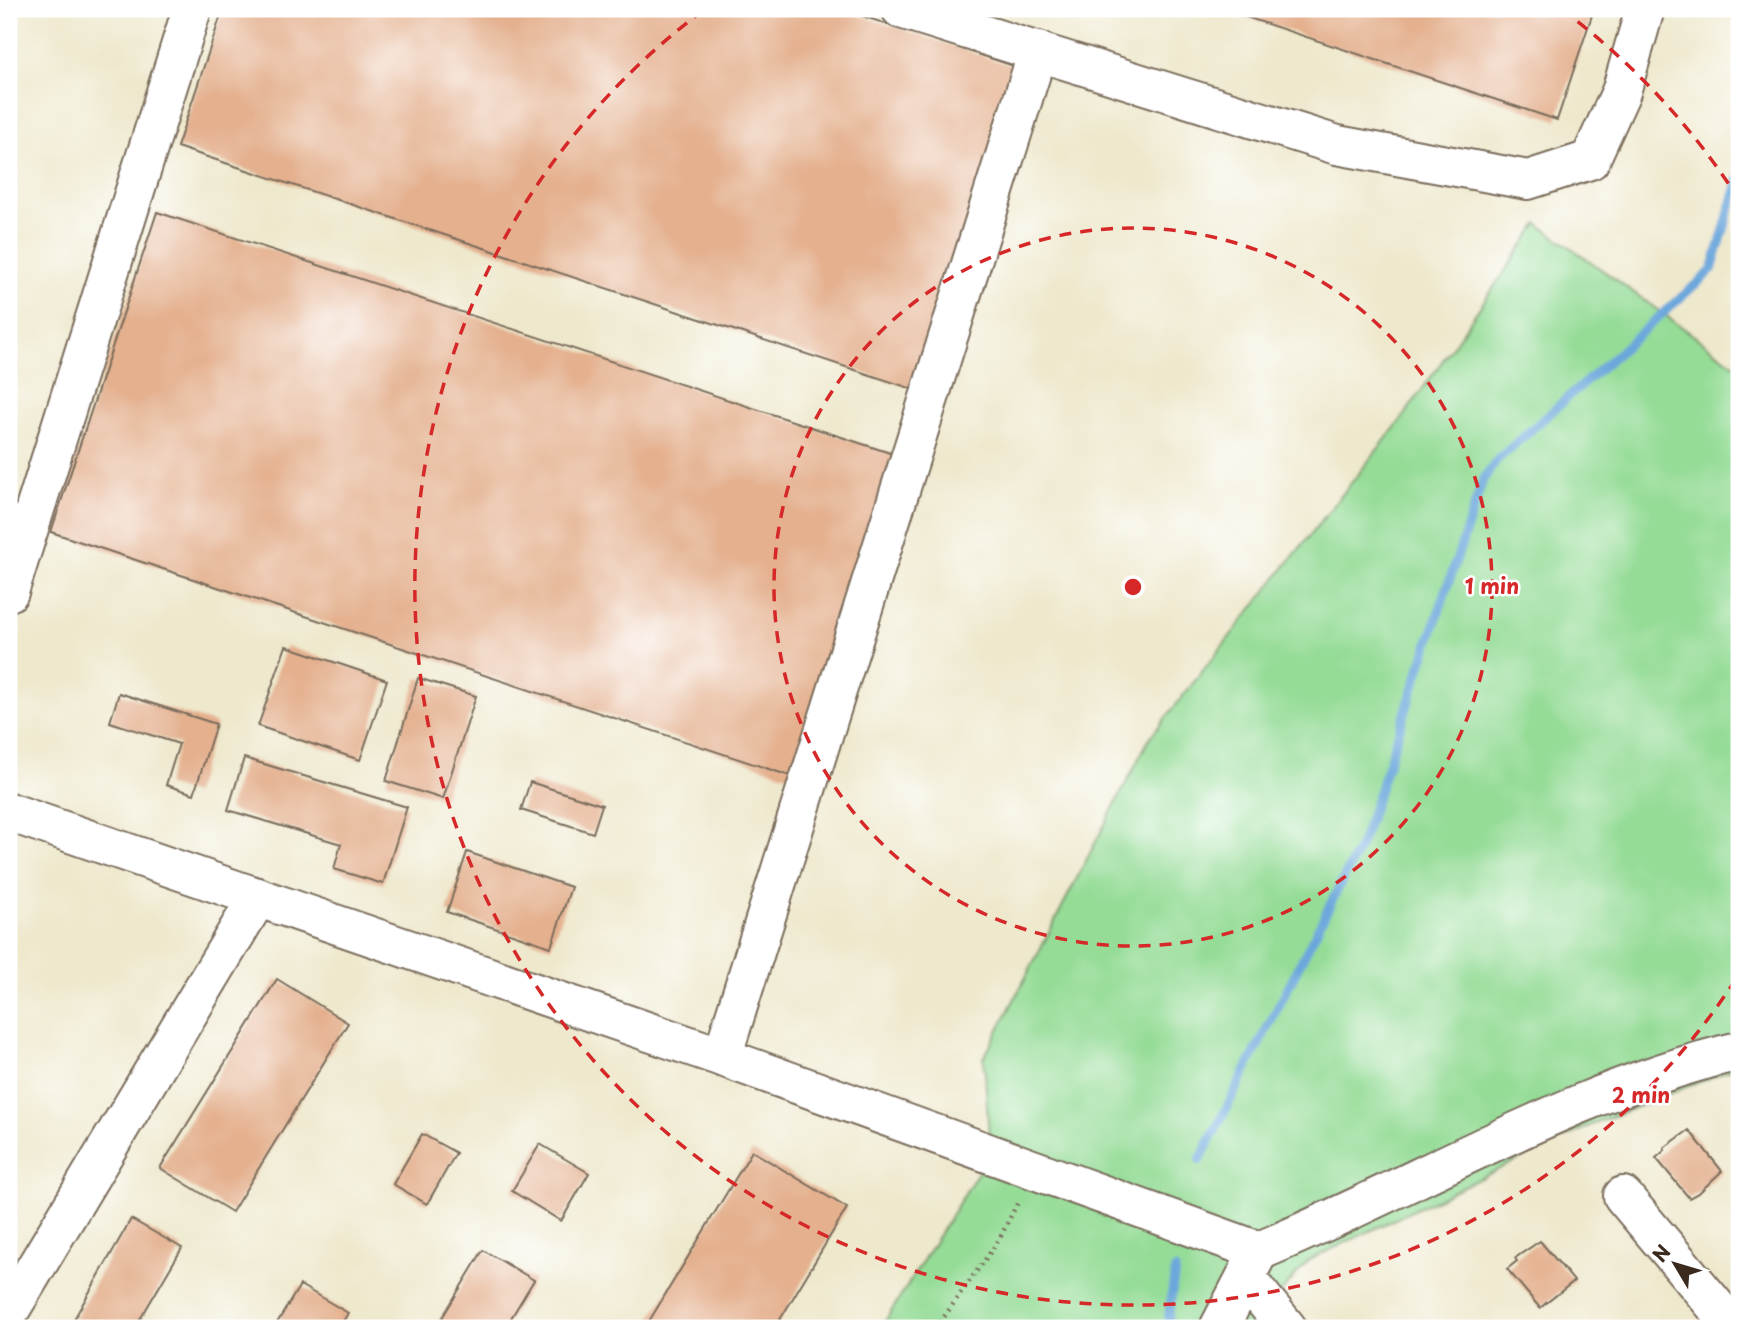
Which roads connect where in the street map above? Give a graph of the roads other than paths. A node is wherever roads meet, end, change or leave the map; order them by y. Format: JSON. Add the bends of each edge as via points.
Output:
{"nodes":[{"id":1,"x":192,"y":9,"type":"edge"},
{"id":2,"x":901,"y":9,"type":"edge"},
{"id":3,"x":1645,"y":9,"type":"edge"},
{"id":4,"x":1038,"y":51,"type":"junction"},
{"id":5,"x":9,"y":592,"type":"edge"},
{"id":6,"x":9,"y":812,"type":"edge"},
{"id":7,"x":258,"y":897,"type":"junction"},
{"id":8,"x":1739,"y":1051,"type":"edge"},
{"id":9,"x":722,"y":1056,"type":"junction"},
{"id":10,"x":1623,"y":1196,"type":"dead end"},
{"id":11,"x":1253,"y":1265,"type":"junction"},
{"id":12,"x":9,"y":1312,"type":"edge"},
{"id":13,"x":1219,"y":1328,"type":"edge"},
{"id":14,"x":1287,"y":1328,"type":"edge"},
{"id":15,"x":1734,"y":1328,"type":"edge"}],
"edges":[{"from":1,"to":5,"type":"street"},
{"from":2,"to":4,"type":"street"},
{"from":3,"to":4,"type":"street","via":[[1621,92],[1590,160],[1528,180],[1337,145]]},
{"from":4,"to":9,"type":"street"},
{"from":6,"to":7,"type":"street"},
{"from":7,"to":9,"type":"street"},
{"from":7,"to":12,"type":"street"},
{"from":8,"to":11,"type":"street","via":[[1678,1065],[1595,1097]]},
{"from":9,"to":11,"type":"street","via":[[1034,1170]]},
{"from":10,"to":15,"type":"street"},
{"from":11,"to":13,"type":"street"},
{"from":11,"to":14,"type":"street"}]}
